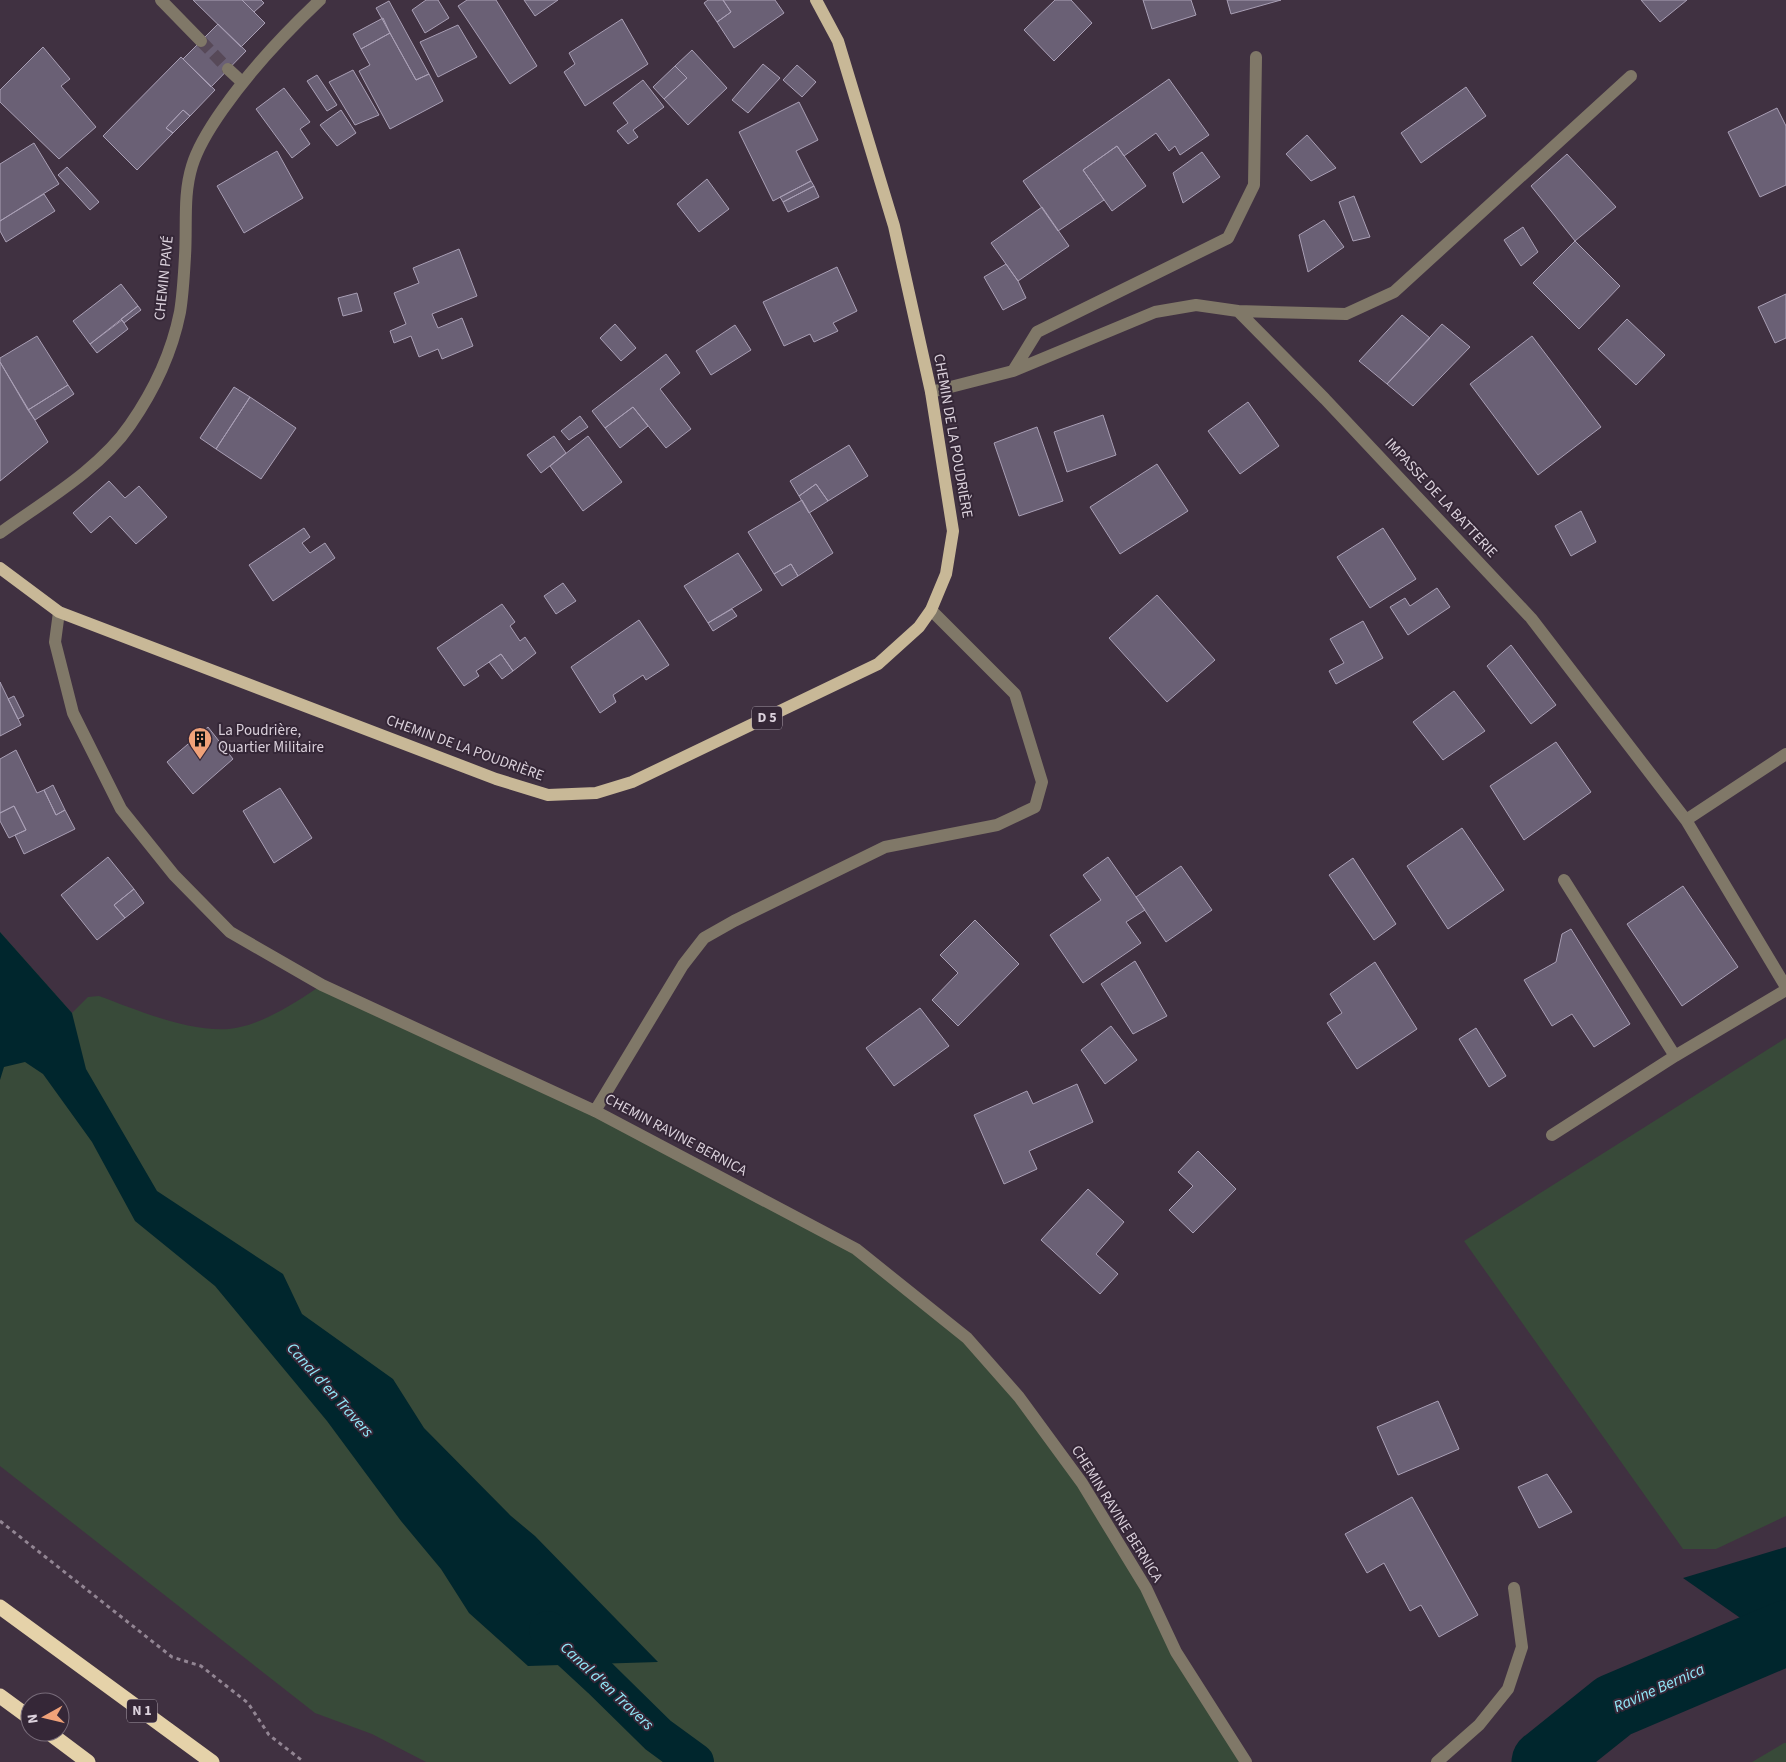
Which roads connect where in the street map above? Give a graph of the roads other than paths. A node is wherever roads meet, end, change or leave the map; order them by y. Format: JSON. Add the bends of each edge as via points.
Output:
{"nodes":[{"id":1,"x":161,"y":0,"type":"edge"},
{"id":2,"x":320,"y":0,"type":"edge"},
{"id":3,"x":816,"y":0,"type":"edge"},
{"id":4,"x":201,"y":41,"type":"tunnel mouth"},
{"id":5,"x":1256,"y":57,"type":"dead end"},
{"id":6,"x":228,"y":69,"type":"tunnel mouth"},
{"id":7,"x":1631,"y":76,"type":"dead end"},
{"id":8,"x":242,"y":82,"type":"junction"},
{"id":9,"x":1238,"y":311,"type":"junction"},
{"id":10,"x":1013,"y":371,"type":"junction"},
{"id":11,"x":931,"y":392,"type":"junction"},
{"id":12,"x":0,"y":533,"type":"edge"},
{"id":13,"x":0,"y":568,"type":"edge"},
{"id":14,"x":931,"y":610,"type":"junction"},
{"id":15,"x":59,"y":612,"type":"junction"},
{"id":16,"x":1786,"y":754,"type":"edge"},
{"id":17,"x":1686,"y":820,"type":"junction"},
{"id":18,"x":1564,"y":880,"type":"dead end"},
{"id":19,"x":1786,"y":988,"type":"edge"},
{"id":20,"x":1675,"y":1056,"type":"junction"},
{"id":21,"x":595,"y":1111,"type":"junction"},
{"id":22,"x":1552,"y":1135,"type":"dead end"},
{"id":23,"x":1514,"y":1588,"type":"dead end"},
{"id":24,"x":0,"y":1599,"type":"edge"},
{"id":25,"x":0,"y":1607,"type":"edge"},
{"id":26,"x":72,"y":1660,"type":"junction"},
{"id":27,"x":0,"y":1696,"type":"edge"},
{"id":28,"x":20,"y":1711,"type":"edge"},
{"id":29,"x":61,"y":1742,"type":"edge"},
{"id":30,"x":88,"y":1762,"type":"edge"},
{"id":31,"x":212,"y":1762,"type":"edge"},
{"id":32,"x":1246,"y":1762,"type":"edge"},
{"id":33,"x":1437,"y":1762,"type":"edge"}],
"edges":[{"from":1,"to":4,"type":"street"},
{"from":2,"to":8,"type":"street","name":"CHEMIN PAVÉ"},
{"from":3,"to":11,"type":"main road","name":"CHEMIN DE LA POUDRIÈRE","number":"D 5","via":[[838,41],[894,226]]},
{"from":5,"to":10,"type":"street","via":[[1254,185],[1228,238],[1037,332]]},
{"from":6,"to":8,"type":"street"},
{"from":7,"to":9,"type":"street","via":[[1394,292],[1346,314]]},
{"from":8,"to":12,"type":"street","name":"CHEMIN PAVÉ","via":[[210,128],[192,165],[186,196],[186,255],[180,312],[154,386],[129,426],[97,463]]},
{"from":9,"to":10,"type":"street","via":[[1196,305],[1155,312]]},
{"from":9,"to":17,"type":"street","name":"IMPASSE DE LA BATTERIE","via":[[1531,618]]},
{"from":10,"to":11,"type":"street"},
{"from":11,"to":14,"type":"main road","name":"CHEMIN DE LA POUDRIÈRE","number":"D 5","via":[[953,531],[946,574]]},
{"from":13,"to":15,"type":"main road","name":"CHEMIN DE LA POUDRIÈRE","number":"D 5"},
{"from":14,"to":15,"type":"main road","name":"CHEMIN DE LA POUDRIÈRE","number":"D 5","via":[[919,627],[878,664],[830,688],[632,782],[596,793],[548,795],[496,779]]},
{"from":14,"to":21,"type":"street","via":[[1015,694],[1042,782],[1034,807],[996,825],[885,847],[704,938],[683,965]]},
{"from":15,"to":21,"type":"street","name":"CHEMIN RAVINE BERNICA","via":[[55,642],[73,713],[121,809],[174,875],[230,932],[322,985]]},
{"from":16,"to":17,"type":"street"},
{"from":17,"to":19,"type":"street","name":"IMPASSE DE LA BATTERIE"},
{"from":18,"to":20,"type":"street"},
{"from":19,"to":20,"type":"street"},
{"from":20,"to":22,"type":"street"},
{"from":21,"to":32,"type":"street","name":"CHEMIN RAVINE BERNICA","via":[[856,1249],[966,1338],[1019,1397],[1082,1483],[1146,1588],[1176,1652]]},
{"from":23,"to":33,"type":"street","via":[[1522,1647],[1508,1689],[1478,1725]]},
{"from":24,"to":26,"type":"highway"},
{"from":25,"to":26,"type":"highway","number":"N 1"},
{"from":26,"to":31,"type":"highway","number":"N 1"},
{"from":27,"to":28,"type":"highway"},
{"from":29,"to":30,"type":"highway"}]}
